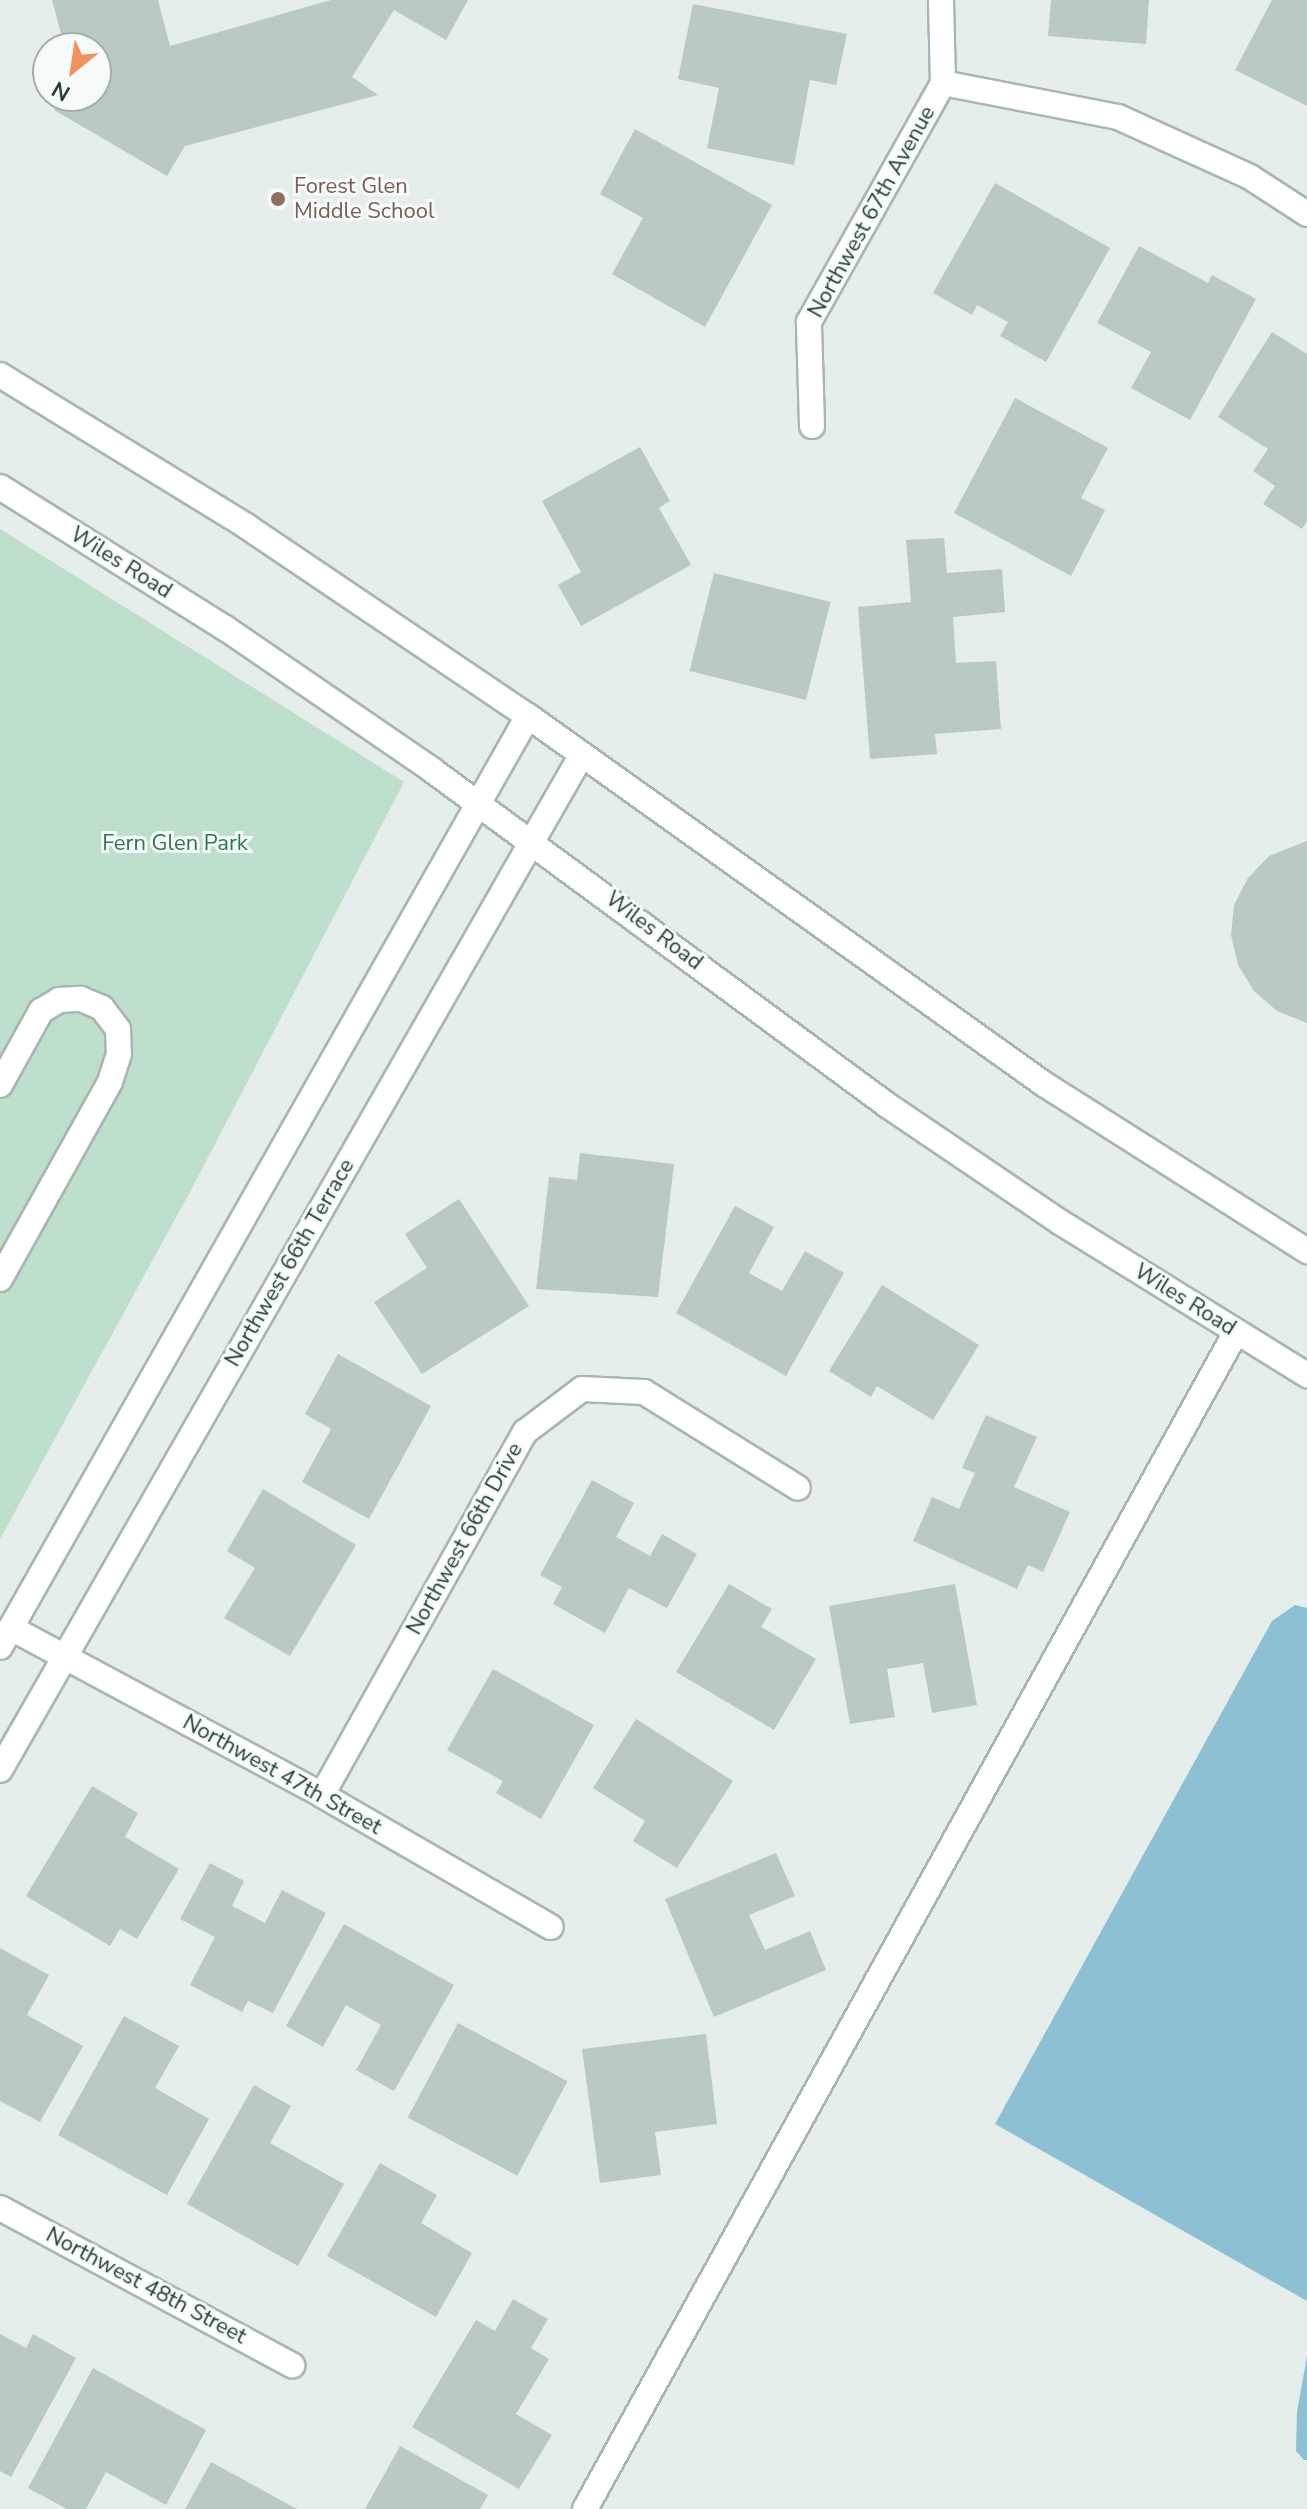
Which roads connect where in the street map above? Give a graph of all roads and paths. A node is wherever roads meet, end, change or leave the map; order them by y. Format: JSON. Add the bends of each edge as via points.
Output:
{"nodes":[{"id":1,"x":941,"y":0,"type":"edge"},
{"id":2,"x":943,"y":83,"type":"junction"},
{"id":3,"x":1307,"y":214,"type":"edge"},
{"id":4,"x":0,"y":375,"type":"edge"},
{"id":5,"x":812,"y":426,"type":"dead end"},
{"id":6,"x":0,"y":487,"type":"edge"},
{"id":7,"x":528,"y":716,"type":"junction"},
{"id":8,"x":581,"y":756,"type":"junction"},
{"id":9,"x":478,"y":802,"type":"junction"},
{"id":10,"x":533,"y":841,"type":"junction"},
{"id":11,"x":0,"y":1085,"type":"edge"},
{"id":12,"x":1307,"y":1251,"type":"edge"},
{"id":13,"x":0,"y":1279,"type":"edge"},
{"id":14,"x":1236,"y":1332,"type":"junction"},
{"id":15,"x":1307,"y":1375,"type":"edge"},
{"id":16,"x":798,"y":1488,"type":"dead end"},
{"id":17,"x":4,"y":1632,"type":"edge"},
{"id":18,"x":64,"y":1657,"type":"junction"},
{"id":19,"x":0,"y":1770,"type":"edge"},
{"id":20,"x":322,"y":1795,"type":"junction"},
{"id":21,"x":551,"y":1927,"type":"dead end"},
{"id":22,"x":0,"y":2208,"type":"edge"},
{"id":23,"x":292,"y":2365,"type":"dead end"},
{"id":24,"x":585,"y":2509,"type":"edge"}],
"edges":[{"from":1,"to":2,"type":"street","name":"Northwest 67th Avenue"},
{"from":2,"to":3,"type":"street","via":[[1118,117],[1250,177]]},
{"from":2,"to":5,"type":"street","name":"Northwest 67th Avenue","via":[[809,322]]},
{"from":4,"to":7,"type":"street","via":[[246,526]]},
{"from":6,"to":9,"type":"street","name":"Wiles Road","via":[[225,628]]},
{"from":7,"to":8,"type":"street"},
{"from":7,"to":9,"type":"street"},
{"from":8,"to":10,"type":"street","name":"Northwest 66th Terrace"},
{"from":8,"to":12,"type":"street","via":[[1044,1084]]},
{"from":9,"to":10,"type":"street","name":"Wiles Road"},
{"from":9,"to":17,"type":"street"},
{"from":10,"to":14,"type":"street","name":"Wiles Road","via":[[887,1105]]},
{"from":10,"to":18,"type":"street","name":"Northwest 66th Terrace"},
{"from":11,"to":13,"type":"street","via":[[41,1011],[59,1000],[81,999],[102,1008],[118,1029],[119,1054],[110,1082]]},
{"from":14,"to":15,"type":"street","name":"Wiles Road"},
{"from":14,"to":24,"type":"street"},
{"from":16,"to":20,"type":"street","name":"Northwest 66th Drive","via":[[644,1392],[582,1389],[525,1432]]},
{"from":17,"to":18,"type":"street","name":"Northwest 47th Street"},
{"from":18,"to":19,"type":"street","name":"Northwest 66th Terrace"},
{"from":18,"to":20,"type":"street","name":"Northwest 47th Street"},
{"from":20,"to":21,"type":"street","name":"Northwest 47th Street"},
{"from":22,"to":23,"type":"street","name":"Northwest 48th Street"}]}
